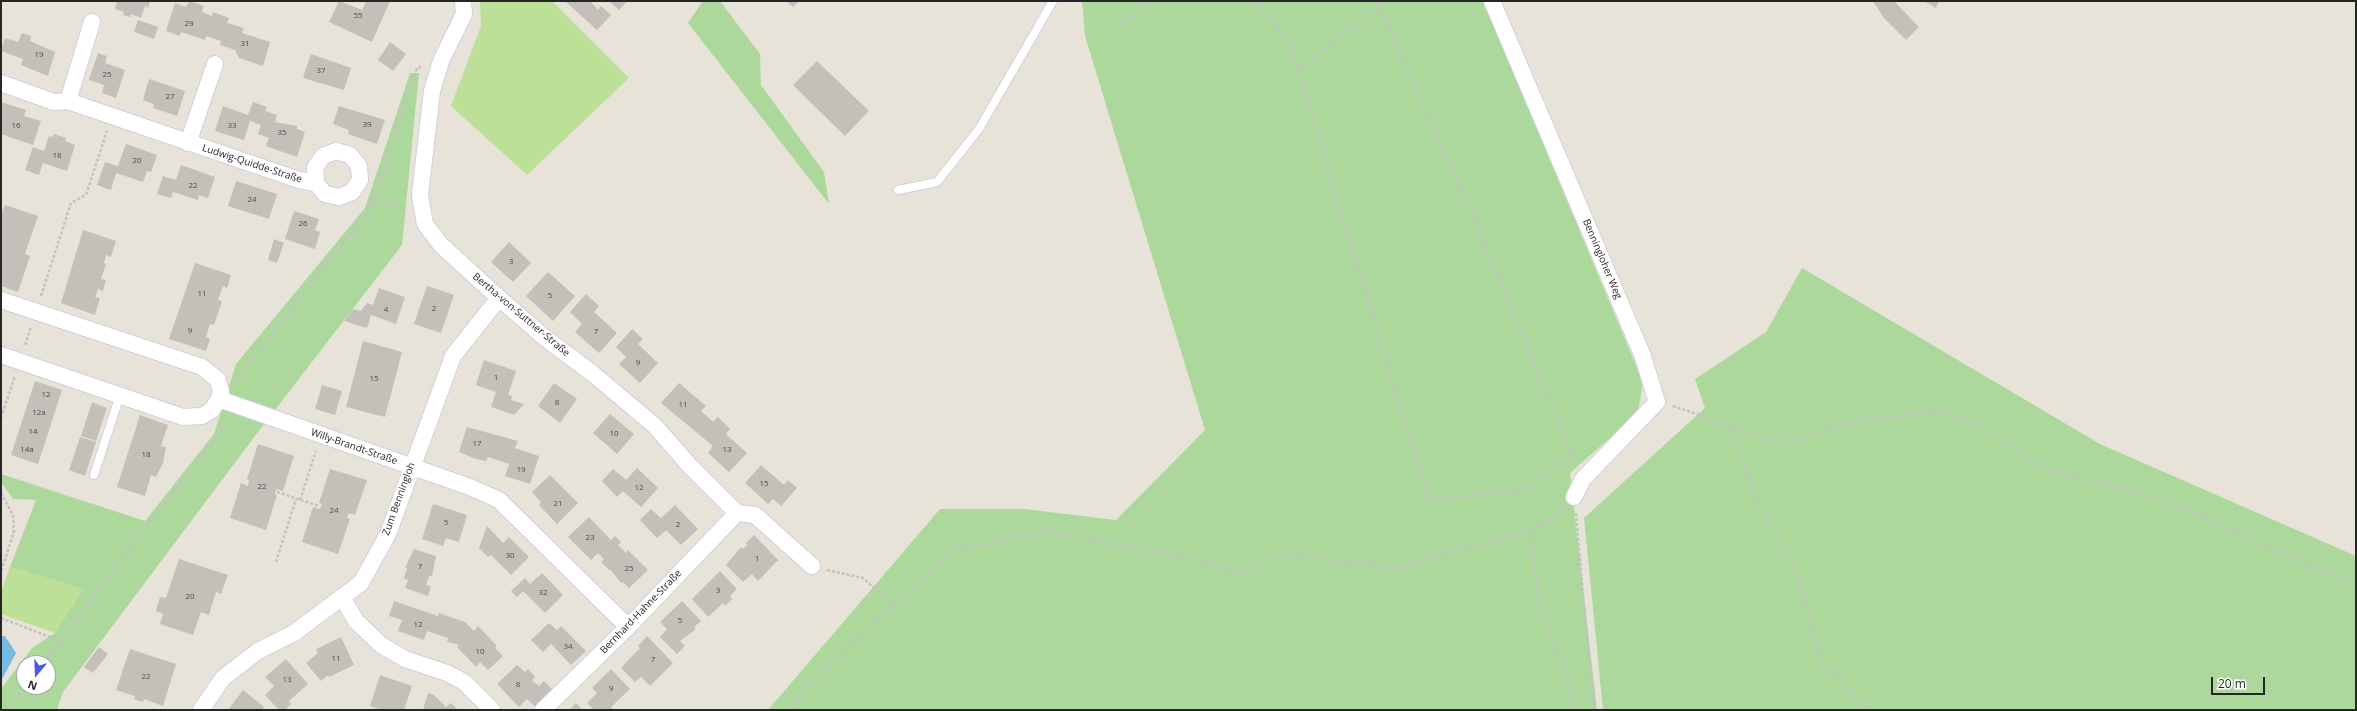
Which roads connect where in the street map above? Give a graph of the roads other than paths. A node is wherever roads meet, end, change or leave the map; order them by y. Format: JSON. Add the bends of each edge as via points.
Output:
{"nodes":[{"id":1,"x":464,"y":1,"type":"edge"},
{"id":2,"x":1053,"y":1,"type":"edge"},
{"id":3,"x":1492,"y":1,"type":"edge"},
{"id":4,"x":92,"y":22,"type":"dead end"},
{"id":5,"x":215,"y":64,"type":"dead end"},
{"id":6,"x":1,"y":83,"type":"edge"},
{"id":7,"x":68,"y":101,"type":"junction"},
{"id":8,"x":188,"y":143,"type":"junction"},
{"id":9,"x":316,"y":183,"type":"junction"},
{"id":10,"x":898,"y":190,"type":"dead end"},
{"id":11,"x":499,"y":298,"type":"junction"},
{"id":12,"x":1,"y":300,"type":"edge"},
{"id":13,"x":1,"y":355,"type":"edge"},
{"id":14,"x":120,"y":395,"type":"junction"},
{"id":15,"x":225,"y":401,"type":"junction"},
{"id":16,"x":412,"y":466,"type":"junction"},
{"id":17,"x":94,"y":475,"type":"dead end"},
{"id":18,"x":1574,"y":497,"type":"road end"},
{"id":19,"x":737,"y":513,"type":"junction"},
{"id":20,"x":812,"y":566,"type":"road end"},
{"id":21,"x":342,"y":597,"type":"junction"},
{"id":22,"x":628,"y":627,"type":"junction"},
{"id":23,"x":201,"y":710,"type":"edge"},
{"id":24,"x":492,"y":710,"type":"edge"},
{"id":25,"x":543,"y":710,"type":"edge"}],
"edges":[{"from":1,"to":11,"type":"street","name":"Bertha-von-Suttner-Straße","via":[[464,14],[441,62],[432,91],[420,194],[425,224],[441,245]]},
{"from":2,"to":10,"type":"lane","via":[[979,129],[937,182]]},
{"from":3,"to":18,"type":"street","name":"Benningloher Weg","via":[[1642,354],[1657,402],[1583,479]]},
{"from":4,"to":7,"type":"street"},
{"from":5,"to":8,"type":"street"},
{"from":6,"to":7,"type":"street","name":"Ludwig-Quidde-Straße","via":[[54,102]]},
{"from":7,"to":8,"type":"street","name":"Ludwig-Quidde-Straße"},
{"from":8,"to":9,"type":"street","name":"Ludwig-Quidde-Straße","via":[[299,180]]},
{"from":9,"to":9,"type":"street","name":"Ludwig-Quidde-Straße","via":[[315,168],[323,156],[336,151],[350,155],[359,166],[360,180],[352,192],[339,197],[325,194]]},
{"from":11,"to":16,"type":"street","name":"Zum Benningloh","via":[[452,356]]},
{"from":11,"to":19,"type":"street","name":"Bertha-von-Suttner-Straße","via":[[655,426],[689,465]]},
{"from":12,"to":15,"type":"street","via":[[202,367],[218,380]]},
{"from":13,"to":14,"type":"street"},
{"from":14,"to":15,"type":"street","via":[[183,416],[202,416]]},
{"from":14,"to":17,"type":"lane"},
{"from":15,"to":16,"type":"street","name":"Willy-Brandt-Straße"},
{"from":16,"to":21,"type":"street","name":"Zum Benningloh","via":[[388,534],[360,583]]},
{"from":16,"to":22,"type":"street","name":"Willy-Brandt-Straße","via":[[499,500]]},
{"from":19,"to":20,"type":"street","via":[[755,516]]},
{"from":19,"to":22,"type":"street","name":"Bernhard-Hahne-Straße"},
{"from":21,"to":23,"type":"street","name":"Zum Benningloh","via":[[294,633],[258,651],[223,678]]},
{"from":21,"to":24,"type":"street","via":[[356,621],[381,645],[405,659],[447,673],[464,682]]},
{"from":22,"to":25,"type":"street","name":"Bernhard-Hahne-Straße"}]}
